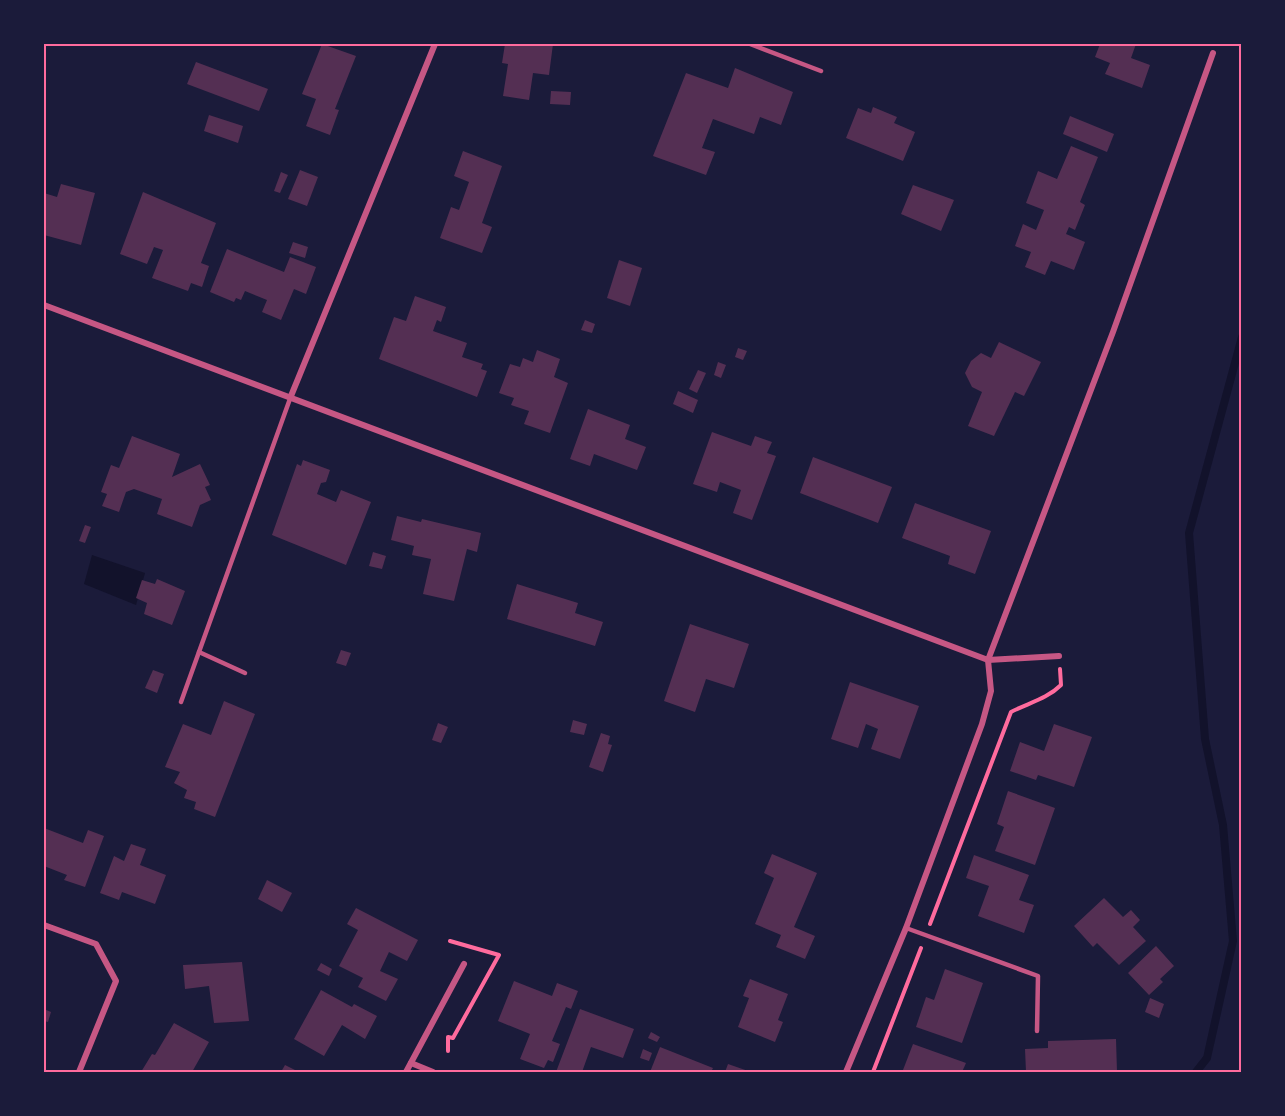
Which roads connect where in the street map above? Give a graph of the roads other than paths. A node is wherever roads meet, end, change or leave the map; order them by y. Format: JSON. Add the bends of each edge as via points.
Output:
{"nodes":[{"id":1,"x":435,"y":44,"type":"edge"},
{"id":2,"x":750,"y":44,"type":"edge"},
{"id":3,"x":1213,"y":53,"type":"dead end"},
{"id":4,"x":821,"y":71,"type":"dead end"},
{"id":5,"x":44,"y":305,"type":"edge"},
{"id":6,"x":291,"y":396,"type":"junction"},
{"id":7,"x":199,"y":652,"type":"junction"},
{"id":8,"x":1059,"y":656,"type":"road end"},
{"id":9,"x":988,"y":660,"type":"junction"},
{"id":10,"x":245,"y":673,"type":"dead end"},
{"id":11,"x":181,"y":702,"type":"dead end"},
{"id":12,"x":44,"y":925,"type":"edge"},
{"id":13,"x":906,"y":928,"type":"junction"},
{"id":14,"x":464,"y":964,"type":"dead end"},
{"id":15,"x":1037,"y":1031,"type":"dead end"},
{"id":16,"x":411,"y":1063,"type":"junction"},
{"id":17,"x":79,"y":1072,"type":"edge"},
{"id":18,"x":406,"y":1072,"type":"edge"},
{"id":19,"x":433,"y":1072,"type":"edge"},
{"id":20,"x":846,"y":1072,"type":"edge"}],
"edges":[{"from":1,"to":6,"type":"street"},
{"from":2,"to":4,"type":"lane"},
{"from":3,"to":9,"type":"street","via":[[1113,332]]},
{"from":5,"to":6,"type":"street"},
{"from":6,"to":7,"type":"lane"},
{"from":6,"to":9,"type":"street"},
{"from":7,"to":10,"type":"lane"},
{"from":7,"to":11,"type":"lane"},
{"from":8,"to":9,"type":"street"},
{"from":9,"to":13,"type":"street","via":[[991,691],[982,724]]},
{"from":12,"to":17,"type":"street","via":[[96,944],[116,981]]},
{"from":13,"to":15,"type":"lane","via":[[1038,976]]},
{"from":13,"to":20,"type":"street"},
{"from":14,"to":16,"type":"street"},
{"from":16,"to":18,"type":"street"},
{"from":16,"to":19,"type":"street"}]}
